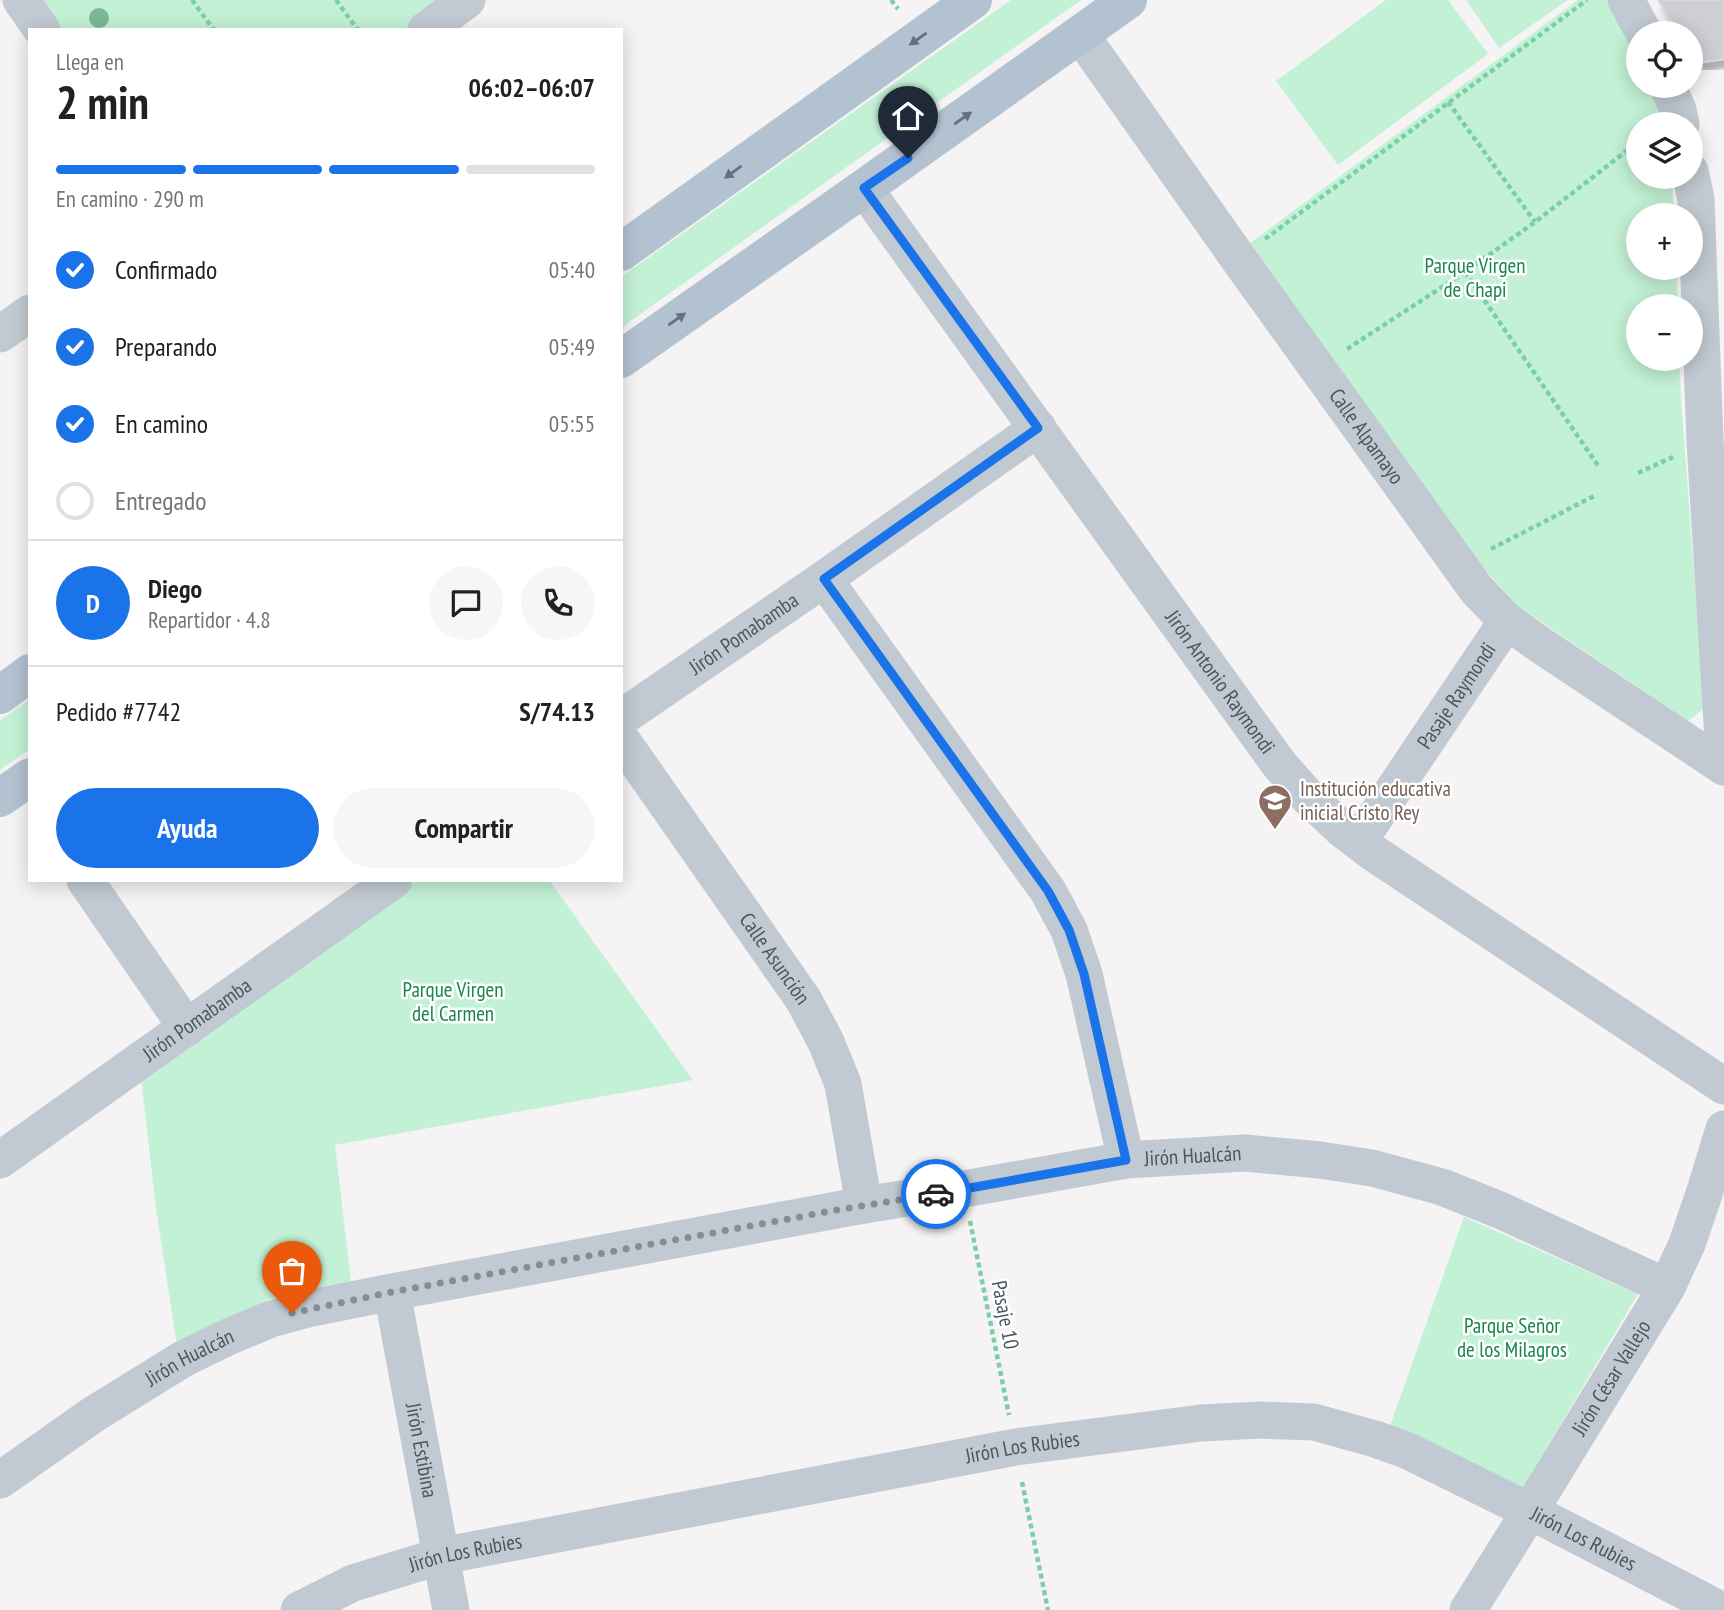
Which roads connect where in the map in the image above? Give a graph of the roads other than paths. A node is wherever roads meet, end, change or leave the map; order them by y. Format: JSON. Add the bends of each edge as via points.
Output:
{"nodes":[{"id":1,"x":21,"y":0,"type":"edge"},
{"id":2,"x":467,"y":0,"type":"edge"},
{"id":3,"x":973,"y":0,"type":"edge"},
{"id":4,"x":1128,"y":0,"type":"edge"},
{"id":5,"x":1626,"y":0,"type":"edge"},
{"id":6,"x":1637,"y":21,"type":"edge"},
{"id":7,"x":41,"y":28,"type":"edge"},
{"id":8,"x":429,"y":28,"type":"edge"},
{"id":9,"x":1080,"y":34,"type":"junction"},
{"id":10,"x":864,"y":188,"type":"junction"},
{"id":11,"x":1694,"y":189,"type":"edge"},
{"id":12,"x":623,"y":250,"type":"edge"},
{"id":13,"x":28,"y":314,"type":"edge"},
{"id":14,"x":0,"y":334,"type":"edge"},
{"id":15,"x":623,"y":358,"type":"edge"},
{"id":16,"x":1038,"y":428,"type":"junction"},
{"id":17,"x":824,"y":579,"type":"junction"},
{"id":18,"x":1507,"y":621,"type":"junction"},
{"id":19,"x":28,"y":674,"type":"edge"},
{"id":20,"x":0,"y":695,"type":"edge"},
{"id":21,"x":623,"y":717,"type":"edge"},
{"id":22,"x":623,"y":742,"type":"edge"},
{"id":23,"x":1724,"y":757,"type":"edge"},
{"id":24,"x":1724,"y":767,"type":"edge"},
{"id":25,"x":1359,"y":841,"type":"junction"},
{"id":26,"x":86,"y":882,"type":"edge"},
{"id":27,"x":391,"y":882,"type":"edge"},
{"id":28,"x":187,"y":1028,"type":"junction"},
{"id":29,"x":1724,"y":1086,"type":"edge"},
{"id":30,"x":1724,"y":1129,"type":"edge"},
{"id":31,"x":0,"y":1160,"type":"edge"},
{"id":32,"x":1126,"y":1160,"type":"junction"},
{"id":33,"x":864,"y":1205,"type":"junction"},
{"id":34,"x":1667,"y":1287,"type":"junction"},
{"id":35,"x":392,"y":1292,"type":"junction"},
{"id":36,"x":3,"y":1471,"type":"edge"},
{"id":37,"x":1530,"y":1511,"type":"junction"},
{"id":38,"x":441,"y":1556,"type":"junction"},
{"id":39,"x":299,"y":1610,"type":"edge"},
{"id":40,"x":451,"y":1610,"type":"edge"},
{"id":41,"x":1468,"y":1610,"type":"edge"},
{"id":42,"x":1721,"y":1610,"type":"edge"}],
"edges":[{"from":1,"to":7,"type":"street"},
{"from":2,"to":8,"type":"street"},
{"from":3,"to":12,"type":"main road","one_way":true},
{"from":4,"to":9,"type":"main road"},
{"from":5,"to":6,"type":"street"},
{"from":10,"to":9,"type":"main road","one_way":true},
{"from":9,"to":18,"type":"street","name":"Calle Alpamayo","via":[[1477,590]]},
{"from":15,"to":10,"type":"main road","one_way":true},
{"from":10,"to":16,"type":"street","name":"Jirón Antonio Raymondi"},
{"from":11,"to":23,"type":"street"},
{"from":13,"to":14,"type":"street"},
{"from":16,"to":17,"type":"street","name":"Jirón Pomabamba"},
{"from":16,"to":25,"type":"street","name":"Jirón Antonio Raymondi","via":[[1279,764],[1309,798]]},
{"from":17,"to":21,"type":"street","name":"Jirón Pomabamba"},
{"from":17,"to":32,"type":"street","via":[[1048,891],[1069,930],[1084,974]]},
{"from":18,"to":24,"type":"street","name":"Calle Alpamayo"},
{"from":18,"to":25,"type":"street","name":"Pasaje Raymondi"},
{"from":19,"to":20,"type":"main road"},
{"from":22,"to":33,"type":"street","name":"Calle Asunción","via":[[803,999],[826,1042],[843,1084]]},
{"from":25,"to":29,"type":"street","name":"Jirón Antonio Raymondi"},
{"from":26,"to":28,"type":"street"},
{"from":27,"to":28,"type":"street","name":"Jirón Pomabamba"},
{"from":28,"to":31,"type":"street","name":"Jirón Pomabamba"},
{"from":30,"to":34,"type":"street","name":"Jirón César Vallejo","via":[[1687,1244]]},
{"from":32,"to":33,"type":"street","name":"Jirón Hualcán"},
{"from":32,"to":34,"type":"street","name":"Jirón Hualcán","via":[[1244,1153],[1372,1168],[1442,1187],[1502,1211]]},
{"from":33,"to":35,"type":"street","name":"Jirón Hualcán"},
{"from":34,"to":37,"type":"street","name":"Jirón César Vallejo"},
{"from":35,"to":36,"type":"street","name":"Jirón Hualcán","via":[[282,1316],[228,1337],[183,1359]]},
{"from":35,"to":38,"type":"street","name":"Jirón Estibina"},
{"from":37,"to":38,"type":"street","name":"Jirón Los Rubies","via":[[1376,1439],[1314,1422],[1260,1420],[1201,1423],[1016,1447]]},
{"from":37,"to":41,"type":"street","name":"Jirón César Vallejo"},
{"from":37,"to":42,"type":"street","name":"Jirón Los Rubies"},
{"from":38,"to":39,"type":"street","name":"Jirón Los Rubies","via":[[353,1583]]},
{"from":38,"to":40,"type":"street","name":"Jirón Estibina"}]}
